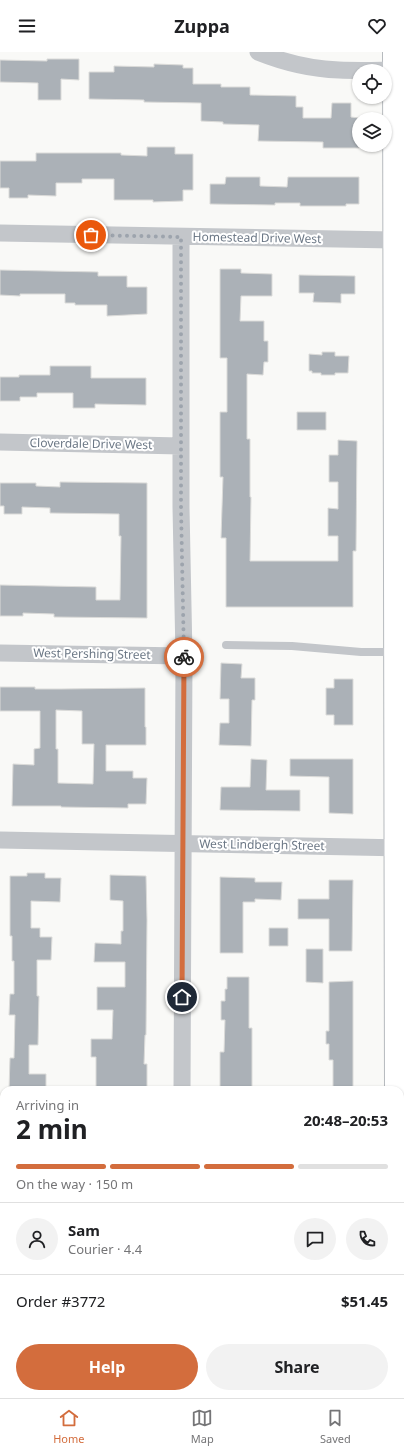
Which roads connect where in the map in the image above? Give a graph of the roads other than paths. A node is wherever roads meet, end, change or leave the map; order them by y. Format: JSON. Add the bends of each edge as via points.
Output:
{"nodes":[{"id":1,"x":258,"y":52,"type":"edge"},
{"id":2,"x":398,"y":64,"type":"edge"},
{"id":3,"x":0,"y":233,"type":"edge"},
{"id":4,"x":181,"y":237,"type":"junction"},
{"id":5,"x":394,"y":240,"type":"junction"},
{"id":6,"x":0,"y":442,"type":"edge"},
{"id":7,"x":181,"y":446,"type":"junction"},
{"id":8,"x":226,"y":645,"type":"dead end"},
{"id":9,"x":395,"y":652,"type":"junction"},
{"id":10,"x":0,"y":653,"type":"edge"},
{"id":11,"x":184,"y":656,"type":"junction"},
{"id":12,"x":0,"y":840,"type":"edge"},
{"id":13,"x":183,"y":843,"type":"junction"},
{"id":14,"x":400,"y":848,"type":"edge"},
{"id":15,"x":182,"y":1086,"type":"edge"},
{"id":16,"x":396,"y":1086,"type":"edge"}],
"edges":[{"from":1,"to":2,"type":"street","via":[[273,58],[338,70]]},
{"from":2,"to":5,"type":"main road"},
{"from":3,"to":4,"type":"street","name":"Homestead Drive West"},
{"from":4,"to":5,"type":"street","name":"Homestead Drive West"},
{"from":4,"to":7,"type":"street"},
{"from":5,"to":9,"type":"main road"},
{"from":6,"to":7,"type":"street","name":"Cloverdale Drive West"},
{"from":7,"to":11,"type":"street"},
{"from":8,"to":9,"type":"lane"},
{"from":9,"to":14,"type":"main road"},
{"from":10,"to":11,"type":"street","name":"West Pershing Street"},
{"from":11,"to":13,"type":"street"},
{"from":12,"to":13,"type":"street","name":"West Lindbergh Street"},
{"from":13,"to":14,"type":"street","name":"West Lindbergh Street"},
{"from":13,"to":15,"type":"street"},
{"from":14,"to":16,"type":"main road"}]}
